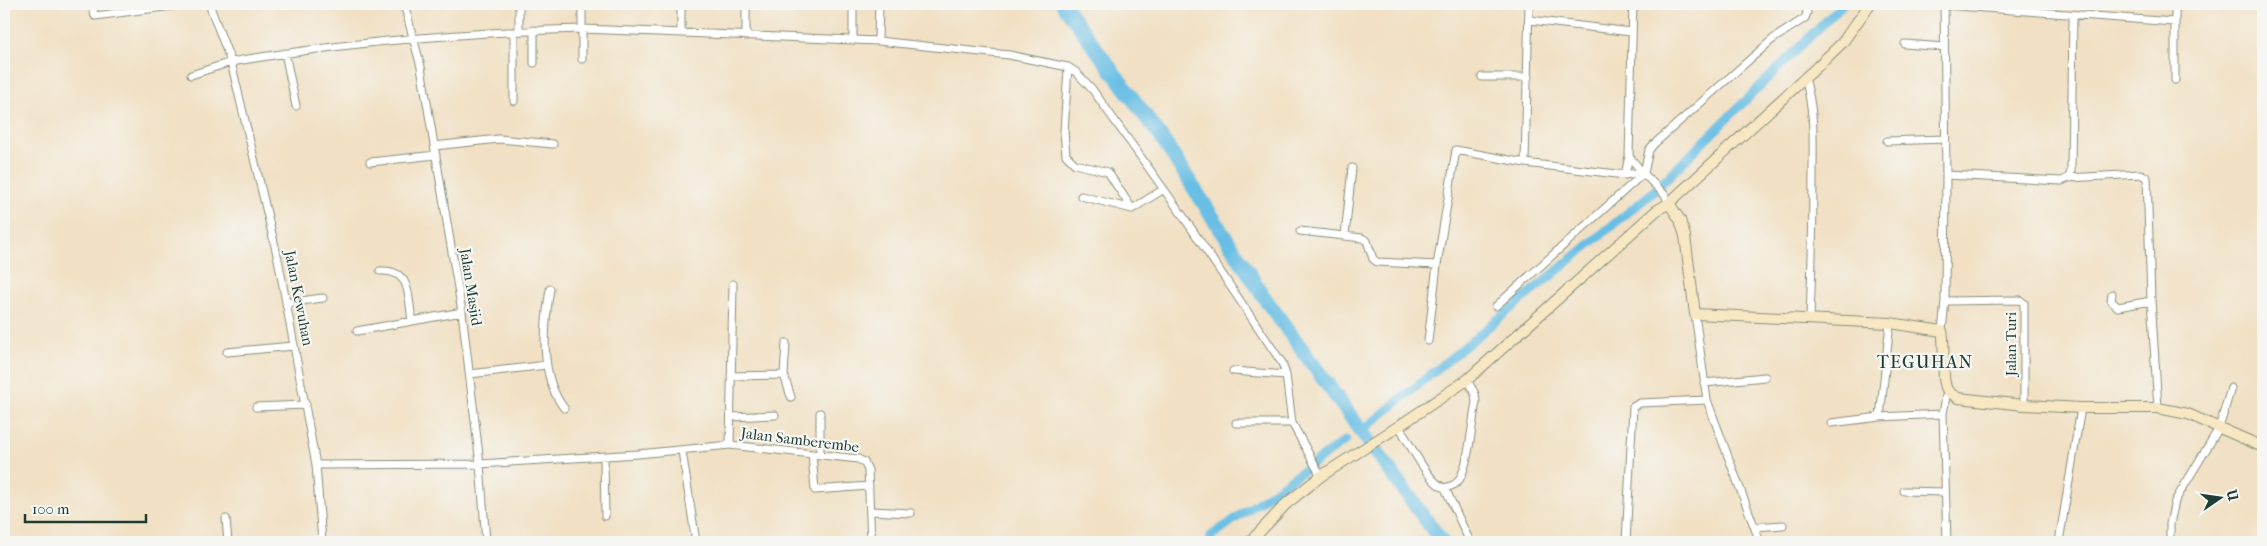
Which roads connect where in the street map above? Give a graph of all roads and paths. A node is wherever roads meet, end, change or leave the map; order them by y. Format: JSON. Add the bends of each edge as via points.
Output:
{"nodes":[{"id":1,"x":92,"y":4,"type":"edge"},
{"id":2,"x":187,"y":4,"type":"edge"},
{"id":3,"x":209,"y":4,"type":"edge"},
{"id":4,"x":404,"y":4,"type":"edge"},
{"id":5,"x":519,"y":4,"type":"edge"},
{"id":6,"x":582,"y":4,"type":"edge"},
{"id":7,"x":681,"y":4,"type":"edge"},
{"id":8,"x":746,"y":4,"type":"edge"},
{"id":9,"x":853,"y":4,"type":"edge"},
{"id":10,"x":879,"y":4,"type":"edge"},
{"id":11,"x":1529,"y":4,"type":"edge"},
{"id":12,"x":1633,"y":4,"type":"edge"},
{"id":13,"x":1806,"y":4,"type":"edge"},
{"id":14,"x":1870,"y":4,"type":"edge"},
{"id":15,"x":2175,"y":4,"type":"edge"},
{"id":16,"x":1944,"y":5,"type":"edge"},
{"id":17,"x":2073,"y":14,"type":"junction"},
{"id":18,"x":1530,"y":20,"type":"junction"},
{"id":19,"x":2174,"y":22,"type":"junction"},
{"id":20,"x":583,"y":29,"type":"junction"},
{"id":21,"x":534,"y":30,"type":"junction"},
{"id":22,"x":516,"y":31,"type":"junction"},
{"id":23,"x":1631,"y":32,"type":"junction"},
{"id":24,"x":681,"y":33,"type":"junction"},
{"id":25,"x":746,"y":36,"type":"junction"},
{"id":26,"x":414,"y":39,"type":"junction"},
{"id":27,"x":854,"y":40,"type":"junction"},
{"id":28,"x":878,"y":41,"type":"junction"},
{"id":29,"x":1905,"y":44,"type":"dead end"},
{"id":30,"x":1944,"y":47,"type":"junction"},
{"id":31,"x":285,"y":53,"type":"junction"},
{"id":32,"x":582,"y":59,"type":"dead end"},
{"id":33,"x":231,"y":62,"type":"junction"},
{"id":34,"x":534,"y":62,"type":"dead end"},
{"id":35,"x":1068,"y":67,"type":"junction"},
{"id":36,"x":191,"y":75,"type":"dead end"},
{"id":37,"x":1482,"y":77,"type":"dead end"},
{"id":38,"x":1528,"y":78,"type":"junction"},
{"id":39,"x":1805,"y":78,"type":"junction"},
{"id":40,"x":2175,"y":80,"type":"dead end"},
{"id":41,"x":514,"y":101,"type":"dead end"},
{"id":42,"x":296,"y":106,"type":"dead end"},
{"id":43,"x":1946,"y":139,"type":"junction"},
{"id":44,"x":1887,"y":140,"type":"dead end"},
{"id":45,"x":553,"y":144,"type":"dead end"},
{"id":46,"x":434,"y":146,"type":"junction"},
{"id":47,"x":436,"y":155,"type":"junction"},
{"id":48,"x":1629,"y":156,"type":"junction"},
{"id":49,"x":370,"y":162,"type":"dead end"},
{"id":50,"x":1525,"y":163,"type":"junction"},
{"id":51,"x":1352,"y":168,"type":"dead end"},
{"id":52,"x":1644,"y":173,"type":"junction"},
{"id":53,"x":1624,"y":175,"type":"junction"},
{"id":54,"x":1946,"y":176,"type":"junction"},
{"id":55,"x":2068,"y":178,"type":"junction"},
{"id":56,"x":1164,"y":189,"type":"junction"},
{"id":57,"x":1081,"y":196,"type":"dead end"},
{"id":58,"x":1667,"y":199,"type":"junction"},
{"id":59,"x":1132,"y":209,"type":"junction"},
{"id":60,"x":1300,"y":231,"type":"dead end"},
{"id":61,"x":1345,"y":236,"type":"junction"},
{"id":62,"x":1437,"y":265,"type":"junction"},
{"id":63,"x":380,"y":271,"type":"dead end"},
{"id":64,"x":733,"y":284,"type":"dead end"},
{"id":65,"x":550,"y":289,"type":"dead end"},
{"id":66,"x":2112,"y":294,"type":"dead end"},
{"id":67,"x":323,"y":298,"type":"dead end"},
{"id":68,"x":1945,"y":301,"type":"junction"},
{"id":69,"x":2151,"y":302,"type":"junction"},
{"id":70,"x":286,"y":303,"type":"junction"},
{"id":71,"x":1496,"y":306,"type":"dead end"},
{"id":72,"x":462,"y":312,"type":"junction"},
{"id":73,"x":1695,"y":314,"type":"junction"},
{"id":74,"x":1810,"y":318,"type":"junction"},
{"id":75,"x":412,"y":321,"type":"junction"},
{"id":76,"x":1890,"y":323,"type":"junction"},
{"id":77,"x":357,"y":331,"type":"dead end"},
{"id":78,"x":1942,"y":331,"type":"junction"},
{"id":79,"x":1428,"y":341,"type":"dead end"},
{"id":80,"x":786,"y":343,"type":"dead end"},
{"id":81,"x":294,"y":346,"type":"junction"},
{"id":82,"x":227,"y":352,"type":"dead end"},
{"id":83,"x":547,"y":365,"type":"junction"},
{"id":84,"x":1233,"y":371,"type":"dead end"},
{"id":85,"x":470,"y":374,"type":"junction"},
{"id":86,"x":784,"y":375,"type":"junction"},
{"id":87,"x":1286,"y":375,"type":"junction"},
{"id":88,"x":731,"y":376,"type":"junction"},
{"id":89,"x":1765,"y":377,"type":"dead end"},
{"id":90,"x":1469,"y":383,"type":"junction"},
{"id":91,"x":1704,"y":383,"type":"junction"},
{"id":92,"x":2230,"y":388,"type":"dead end"},
{"id":93,"x":1947,"y":390,"type":"junction"},
{"id":94,"x":791,"y":397,"type":"dead end"},
{"id":95,"x":1708,"y":400,"type":"junction"},
{"id":96,"x":306,"y":405,"type":"junction"},
{"id":97,"x":2024,"y":405,"type":"junction"},
{"id":98,"x":256,"y":408,"type":"dead end"},
{"id":99,"x":564,"y":408,"type":"dead end"},
{"id":100,"x":2081,"y":408,"type":"junction"},
{"id":101,"x":2158,"y":408,"type":"junction"},
{"id":102,"x":820,"y":413,"type":"dead end"},
{"id":103,"x":1943,"y":414,"type":"junction"},
{"id":104,"x":774,"y":415,"type":"dead end"},
{"id":105,"x":731,"y":417,"type":"junction"},
{"id":106,"x":1880,"y":417,"type":"junction"},
{"id":107,"x":1236,"y":423,"type":"dead end"},
{"id":108,"x":1292,"y":423,"type":"junction"},
{"id":109,"x":1831,"y":423,"type":"dead end"},
{"id":110,"x":1399,"y":426,"type":"junction"},
{"id":111,"x":2219,"y":428,"type":"junction"},
{"id":112,"x":730,"y":445,"type":"junction"},
{"id":113,"x":2263,"y":448,"type":"edge"},
{"id":114,"x":682,"y":451,"type":"junction"},
{"id":115,"x":812,"y":454,"type":"junction"},
{"id":116,"x":820,"y":455,"type":"junction"},
{"id":117,"x":604,"y":457,"type":"junction"},
{"id":118,"x":316,"y":464,"type":"junction"},
{"id":119,"x":480,"y":464,"type":"junction"},
{"id":120,"x":1319,"y":473,"type":"junction"},
{"id":121,"x":869,"y":486,"type":"junction"},
{"id":122,"x":1445,"y":488,"type":"junction"},
{"id":123,"x":1904,"y":491,"type":"dead end"},
{"id":124,"x":1946,"y":492,"type":"junction"},
{"id":125,"x":871,"y":511,"type":"junction"},
{"id":126,"x":911,"y":513,"type":"dead end"},
{"id":127,"x":605,"y":516,"type":"dead end"},
{"id":128,"x":226,"y":519,"type":"dead end"},
{"id":129,"x":1783,"y":526,"type":"dead end"},
{"id":130,"x":1755,"y":527,"type":"junction"},
{"id":131,"x":228,"y":542,"type":"edge"},
{"id":132,"x":322,"y":542,"type":"edge"},
{"id":133,"x":486,"y":542,"type":"edge"},
{"id":134,"x":696,"y":542,"type":"edge"},
{"id":135,"x":871,"y":542,"type":"edge"},
{"id":136,"x":1250,"y":542,"type":"edge"},
{"id":137,"x":1470,"y":542,"type":"edge"},
{"id":138,"x":1626,"y":542,"type":"edge"},
{"id":139,"x":1760,"y":542,"type":"edge"},
{"id":140,"x":1947,"y":542,"type":"edge"},
{"id":141,"x":2059,"y":542,"type":"edge"},
{"id":142,"x":2170,"y":542,"type":"edge"}],
"edges":[{"from":1,"to":2,"type":"street","via":[[95,16]]},
{"from":3,"to":33,"type":"street","name":"Jalan Kewuhan"},
{"from":4,"to":26,"type":"street","name":"Jalan Masjid"},
{"from":5,"to":22,"type":"street"},
{"from":6,"to":20,"type":"street"},
{"from":7,"to":24,"type":"street"},
{"from":8,"to":25,"type":"street"},
{"from":9,"to":27,"type":"street"},
{"from":10,"to":28,"type":"street"},
{"from":11,"to":18,"type":"street"},
{"from":12,"to":23,"type":"street"},
{"from":13,"to":52,"type":"street","via":[[1805,18],[1773,39],[1654,144],[1649,150]]},
{"from":14,"to":39,"type":"street","via":[[1842,43]]},
{"from":15,"to":19,"type":"street"},
{"from":16,"to":17,"type":"street"},
{"from":16,"to":30,"type":"street"},
{"from":17,"to":19,"type":"street"},
{"from":17,"to":55,"type":"street","via":[[2071,172]]},
{"from":18,"to":23,"type":"street"},
{"from":18,"to":38,"type":"street"},
{"from":19,"to":40,"type":"street"},
{"from":20,"to":21,"type":"street"},
{"from":20,"to":24,"type":"street"},
{"from":20,"to":32,"type":"street"},
{"from":21,"to":22,"type":"street"},
{"from":21,"to":34,"type":"street"},
{"from":22,"to":26,"type":"street"},
{"from":22,"to":41,"type":"street"},
{"from":23,"to":48,"type":"street"},
{"from":24,"to":25,"type":"street"},
{"from":25,"to":27,"type":"street"},
{"from":26,"to":31,"type":"street"},
{"from":26,"to":46,"type":"street","name":"Jalan Masjid","via":[[422,66]]},
{"from":27,"to":28,"type":"street"},
{"from":28,"to":35,"type":"street","via":[[1009,54]]},
{"from":29,"to":30,"type":"street"},
{"from":30,"to":43,"type":"street"},
{"from":31,"to":33,"type":"street"},
{"from":31,"to":42,"type":"street"},
{"from":33,"to":36,"type":"street"},
{"from":33,"to":70,"type":"street","name":"Jalan Kewuhan"},
{"from":35,"to":56,"type":"street","via":[[1092,89]]},
{"from":35,"to":59,"type":"street","via":[[1066,155],[1075,164],[1108,172]]},
{"from":37,"to":38,"type":"street"},
{"from":38,"to":50,"type":"street"},
{"from":39,"to":58,"type":"street"},
{"from":39,"to":74,"type":"street","via":[[1814,122]]},
{"from":43,"to":44,"type":"street"},
{"from":43,"to":54,"type":"street"},
{"from":45,"to":46,"type":"street","via":[[499,139]]},
{"from":46,"to":47,"type":"street","name":"Jalan Masjid"},
{"from":47,"to":49,"type":"street"},
{"from":47,"to":72,"type":"street","name":"Jalan Masjid"},
{"from":48,"to":52,"type":"street"},
{"from":48,"to":53,"type":"street"},
{"from":50,"to":53,"type":"street"},
{"from":50,"to":62,"type":"street","via":[[1456,150]]},
{"from":51,"to":61,"type":"street"},
{"from":52,"to":53,"type":"street"},
{"from":52,"to":58,"type":"street"},
{"from":52,"to":71,"type":"street"},
{"from":54,"to":55,"type":"street","via":[[2062,181]]},
{"from":54,"to":68,"type":"street"},
{"from":55,"to":69,"type":"street","via":[[2141,174],[2147,178]]},
{"from":56,"to":59,"type":"street"},
{"from":56,"to":87,"type":"street","via":[[1282,363]]},
{"from":57,"to":59,"type":"street"},
{"from":58,"to":73,"type":"street","via":[[1680,220],[1685,236]]},
{"from":58,"to":90,"type":"street"},
{"from":60,"to":61,"type":"street"},
{"from":61,"to":62,"type":"street","via":[[1367,241],[1377,262]]},
{"from":62,"to":79,"type":"street"},
{"from":63,"to":75,"type":"street","via":[[392,270],[407,285]]},
{"from":64,"to":88,"type":"street"},
{"from":65,"to":83,"type":"street","via":[[546,314]]},
{"from":66,"to":69,"type":"street","via":[[2111,301],[2118,307]]},
{"from":67,"to":70,"type":"street"},
{"from":68,"to":78,"type":"street"},
{"from":68,"to":97,"type":"street","name":"Jalan Turi","via":[[2020,300],[2024,303]]},
{"from":69,"to":101,"type":"street"},
{"from":70,"to":81,"type":"street","name":"Jalan Kewuhan"},
{"from":72,"to":75,"type":"street"},
{"from":72,"to":85,"type":"street","name":"Jalan Masjid"},
{"from":73,"to":74,"type":"street"},
{"from":73,"to":91,"type":"street"},
{"from":74,"to":76,"type":"street"},
{"from":75,"to":77,"type":"street"},
{"from":76,"to":78,"type":"street"},
{"from":76,"to":106,"type":"street"},
{"from":78,"to":93,"type":"street"},
{"from":80,"to":86,"type":"street"},
{"from":81,"to":82,"type":"street"},
{"from":81,"to":96,"type":"street","name":"Jalan Kewuhan"},
{"from":83,"to":85,"type":"street"},
{"from":83,"to":99,"type":"street","via":[[557,399]]},
{"from":84,"to":87,"type":"street"},
{"from":85,"to":119,"type":"street","name":"Jalan Masjid"},
{"from":86,"to":88,"type":"street"},
{"from":86,"to":94,"type":"street"},
{"from":87,"to":108,"type":"street"},
{"from":88,"to":105,"type":"street"},
{"from":89,"to":91,"type":"street"},
{"from":90,"to":110,"type":"street"},
{"from":90,"to":122,"type":"street","via":[[1476,402],[1465,465],[1456,484]]},
{"from":91,"to":95,"type":"street"},
{"from":92,"to":111,"type":"street"},
{"from":93,"to":97,"type":"street","via":[[1958,398]]},
{"from":93,"to":103,"type":"street"},
{"from":95,"to":130,"type":"street"},
{"from":95,"to":138,"type":"street","via":[[1640,403],[1633,407]]},
{"from":96,"to":98,"type":"street"},
{"from":96,"to":118,"type":"street","name":"Jalan Kewuhan"},
{"from":97,"to":100,"type":"street"},
{"from":100,"to":101,"type":"street"},
{"from":100,"to":141,"type":"street"},
{"from":101,"to":111,"type":"street","via":[[2188,414]]},
{"from":102,"to":116,"type":"street"},
{"from":103,"to":106,"type":"street"},
{"from":103,"to":124,"type":"street"},
{"from":104,"to":105,"type":"street"},
{"from":105,"to":112,"type":"street"},
{"from":106,"to":109,"type":"street"},
{"from":107,"to":108,"type":"street"},
{"from":108,"to":120,"type":"street"},
{"from":110,"to":120,"type":"street"},
{"from":110,"to":122,"type":"street","via":[[1425,469],[1438,485]]},
{"from":111,"to":113,"type":"street"},
{"from":111,"to":142,"type":"street","via":[[2175,501]]},
{"from":112,"to":114,"type":"street","name":"Jalan Samberembe"},
{"from":112,"to":115,"type":"street","name":"Jalan Samberembe"},
{"from":114,"to":117,"type":"street","name":"Jalan Samberembe"},
{"from":114,"to":134,"type":"street"},
{"from":115,"to":116,"type":"street","name":"Jalan Samberembe"},
{"from":115,"to":121,"type":"street","via":[[815,490]]},
{"from":116,"to":121,"type":"street","name":"Jalan Samberembe","via":[[864,462]]},
{"from":117,"to":119,"type":"street","name":"Jalan Samberembe"},
{"from":117,"to":127,"type":"street"},
{"from":118,"to":119,"type":"street","name":"Jalan Samberembe"},
{"from":118,"to":132,"type":"street","name":"Jalan Kewuhan"},
{"from":119,"to":133,"type":"street","name":"Jalan Masjid"},
{"from":120,"to":136,"type":"street"},
{"from":121,"to":125,"type":"street","name":"Jalan Samberembe"},
{"from":122,"to":137,"type":"street"},
{"from":123,"to":124,"type":"street"},
{"from":124,"to":140,"type":"street"},
{"from":125,"to":126,"type":"street"},
{"from":125,"to":135,"type":"street","name":"Jalan Samberembe"},
{"from":128,"to":131,"type":"street"},
{"from":129,"to":130,"type":"street"},
{"from":130,"to":139,"type":"street"}]}
